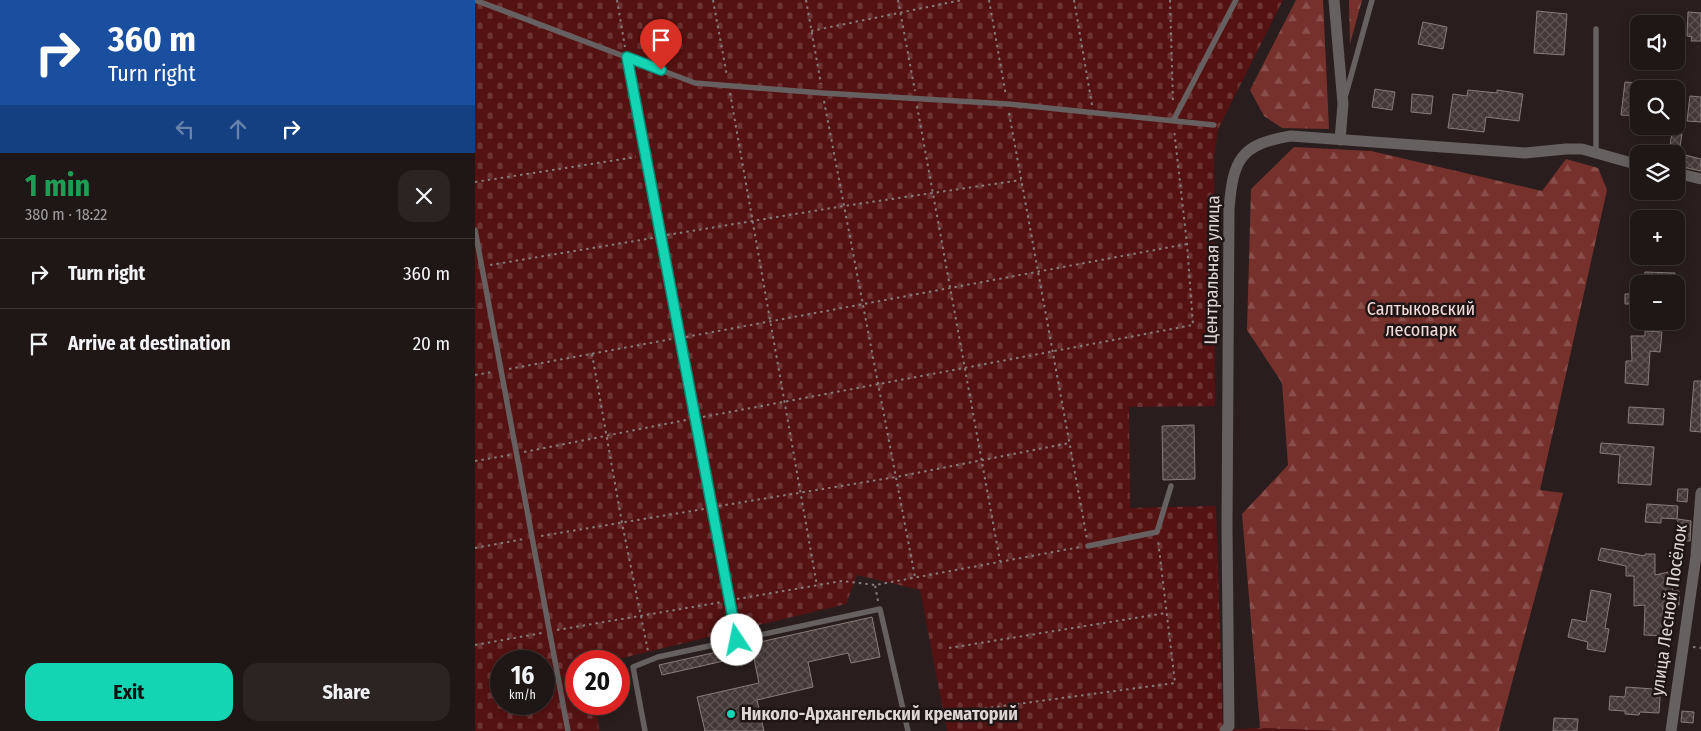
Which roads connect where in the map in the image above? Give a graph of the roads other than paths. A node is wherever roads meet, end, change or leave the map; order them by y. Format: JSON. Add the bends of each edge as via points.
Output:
{"nodes":[{"id":1,"x":475,"y":0,"type":"edge"},
{"id":2,"x":1236,"y":0,"type":"edge"},
{"id":3,"x":1334,"y":0,"type":"edge"},
{"id":4,"x":1372,"y":0,"type":"edge"},
{"id":5,"x":1596,"y":29,"type":"dead end"},
{"id":6,"x":627,"y":57,"type":"junction"},
{"id":7,"x":1343,"y":104,"type":"junction"},
{"id":8,"x":1173,"y":121,"type":"junction"},
{"id":9,"x":1214,"y":125,"type":"dead end"},
{"id":10,"x":1340,"y":140,"type":"junction"},
{"id":11,"x":1596,"y":154,"type":"junction"},
{"id":12,"x":1630,"y":162,"type":"edge"},
{"id":13,"x":1685,"y":176,"type":"edge"},
{"id":14,"x":1701,"y":179,"type":"edge"},
{"id":15,"x":475,"y":230,"type":"edge"},
{"id":16,"x":1171,"y":486,"type":"dead end"},
{"id":17,"x":1701,"y":495,"type":"edge"},
{"id":18,"x":1088,"y":546,"type":"road end"},
{"id":19,"x":737,"y":640,"type":"junction"},
{"id":20,"x":568,"y":731,"type":"edge"},
{"id":21,"x":645,"y":731,"type":"edge"},
{"id":22,"x":908,"y":731,"type":"edge"},
{"id":23,"x":1225,"y":731,"type":"edge"},
{"id":24,"x":1671,"y":731,"type":"edge"}],
"edges":[{"from":1,"to":6,"type":"lane"},
{"from":2,"to":8,"type":"lane"},
{"from":3,"to":7,"type":"street"},
{"from":4,"to":7,"type":"lane"},
{"from":5,"to":11,"type":"lane"},
{"from":6,"to":8,"type":"lane","via":[[695,83],[1008,104]]},
{"from":6,"to":19,"type":"lane"},
{"from":7,"to":10,"type":"street"},
{"from":8,"to":9,"type":"lane"},
{"from":10,"to":11,"type":"street","name":"Центральная улица","via":[[1525,154],[1582,149]]},
{"from":10,"to":23,"type":"street","name":"Центральная улица","via":[[1291,136],[1255,145],[1244,153],[1231,186],[1227,508],[1229,726]]},
{"from":11,"to":12,"type":"street","name":"Центральная улица"},
{"from":13,"to":14,"type":"street"},
{"from":15,"to":20,"type":"lane"},
{"from":16,"to":18,"type":"lane","via":[[1157,532]]},
{"from":17,"to":24,"type":"street","name":"улица Лесной Посёлок","via":[[1696,556]]},
{"from":19,"to":21,"type":"lane","via":[[658,657],[633,668]]},
{"from":19,"to":22,"type":"lane","via":[[880,609]]}]}
